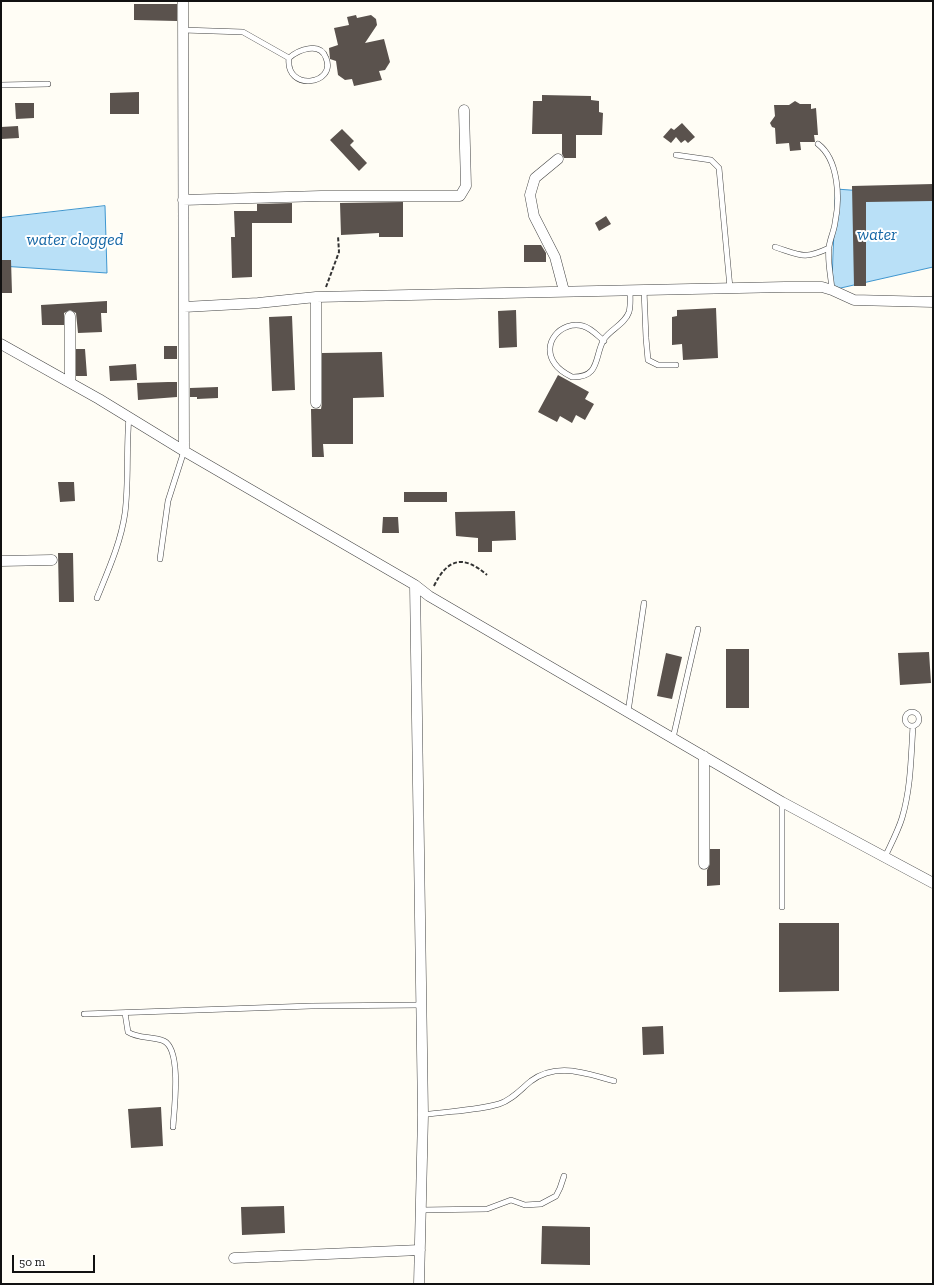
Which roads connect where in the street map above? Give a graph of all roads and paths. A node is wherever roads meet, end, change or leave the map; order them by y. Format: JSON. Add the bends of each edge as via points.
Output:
{"nodes":[{"id":1,"x":183,"y":1,"type":"edge"},
{"id":2,"x":183,"y":30,"type":"junction"},
{"id":3,"x":289,"y":58,"type":"junction"},
{"id":4,"x":48,"y":84,"type":"dead end"},
{"id":5,"x":1,"y":85,"type":"edge"},
{"id":6,"x":464,"y":110,"type":"dead end"},
{"id":7,"x":818,"y":144,"type":"dead end"},
{"id":8,"x":676,"y":155,"type":"dead end"},
{"id":9,"x":558,"y":159,"type":"dead end"},
{"id":10,"x":183,"y":200,"type":"junction"},
{"id":11,"x":338,"y":236,"type":"dead end"},
{"id":12,"x":775,"y":246,"type":"dead end"},
{"id":13,"x":829,"y":248,"type":"junction"},
{"id":14,"x":730,"y":288,"type":"junction"},
{"id":15,"x":631,"y":289,"type":"junction"},
{"id":16,"x":644,"y":289,"type":"junction"},
{"id":17,"x":832,"y":290,"type":"junction"},
{"id":18,"x":564,"y":291,"type":"junction"},
{"id":19,"x":319,"y":297,"type":"junction"},
{"id":20,"x":933,"y":302,"type":"edge"},
{"id":21,"x":184,"y":307,"type":"junction"},
{"id":22,"x":70,"y":316,"type":"dead end"},
{"id":23,"x":604,"y":341,"type":"junction"},
{"id":24,"x":1,"y":344,"type":"edge"},
{"id":25,"x":676,"y":365,"type":"dead end"},
{"id":26,"x":70,"y":382,"type":"junction"},
{"id":27,"x":316,"y":403,"type":"dead end"},
{"id":28,"x":130,"y":417,"type":"junction"},
{"id":29,"x":184,"y":451,"type":"junction"},
{"id":30,"x":160,"y":559,"type":"dead end"},
{"id":31,"x":52,"y":560,"type":"dead end"},
{"id":32,"x":1,"y":561,"type":"edge"},
{"id":33,"x":487,"y":575,"type":"dead end"},
{"id":34,"x":415,"y":585,"type":"junction"},
{"id":35,"x":429,"y":596,"type":"junction"},
{"id":36,"x":97,"y":598,"type":"dead end"},
{"id":37,"x":644,"y":603,"type":"dead end"},
{"id":38,"x":698,"y":629,"type":"dead end"},
{"id":39,"x":628,"y":712,"type":"junction"},
{"id":40,"x":913,"y":726,"type":"dead end"},
{"id":41,"x":673,"y":738,"type":"junction"},
{"id":42,"x":704,"y":756,"type":"junction"},
{"id":43,"x":782,"y":802,"type":"junction"},
{"id":44,"x":885,"y":857,"type":"junction"},
{"id":45,"x":704,"y":864,"type":"dead end"},
{"id":46,"x":933,"y":883,"type":"edge"},
{"id":47,"x":782,"y":906,"type":"dead end"},
{"id":48,"x":420,"y":1005,"type":"junction"},
{"id":49,"x":125,"y":1013,"type":"junction"},
{"id":50,"x":84,"y":1014,"type":"dead end"},
{"id":51,"x":614,"y":1081,"type":"dead end"},
{"id":52,"x":422,"y":1115,"type":"junction"},
{"id":53,"x":173,"y":1127,"type":"dead end"},
{"id":54,"x":564,"y":1176,"type":"dead end"},
{"id":55,"x":421,"y":1210,"type":"junction"},
{"id":56,"x":420,"y":1250,"type":"junction"},
{"id":57,"x":234,"y":1258,"type":"dead end"},
{"id":58,"x":419,"y":1284,"type":"edge"}],
"edges":[{"from":1,"to":2,"type":"street"},
{"from":2,"to":3,"type":"lane","via":[[243,32]]},
{"from":2,"to":10,"type":"street"},
{"from":3,"to":3,"type":"lane","via":[[289,68],[299,80],[319,79],[326,73],[329,64],[325,54],[316,49],[302,49]]},
{"from":4,"to":5,"type":"lane"},
{"from":6,"to":10,"type":"street","via":[[466,186],[460,196],[321,196]]},
{"from":7,"to":13,"type":"lane","via":[[828,153],[835,171],[837,209]]},
{"from":8,"to":14,"type":"lane","via":[[711,160],[719,168]]},
{"from":9,"to":18,"type":"street","via":[[535,178],[530,195],[534,216],[555,257]]},
{"from":10,"to":21,"type":"street"},
{"from":11,"to":19,"type":"path","via":[[339,252]]},
{"from":12,"to":13,"type":"lane","via":[[804,256],[814,255]]},
{"from":13,"to":17,"type":"lane"},
{"from":14,"to":16,"type":"street"},
{"from":14,"to":17,"type":"street","via":[[814,287]]},
{"from":15,"to":16,"type":"street"},
{"from":15,"to":18,"type":"street"},
{"from":15,"to":23,"type":"lane","via":[[629,309],[625,318]]},
{"from":16,"to":25,"type":"lane","via":[[648,360],[658,365]]},
{"from":17,"to":20,"type":"street","via":[[854,300]]},
{"from":18,"to":19,"type":"street"},
{"from":19,"to":21,"type":"street"},
{"from":19,"to":27,"type":"street"},
{"from":21,"to":29,"type":"street"},
{"from":22,"to":26,"type":"street"},
{"from":23,"to":23,"type":"lane","via":[[594,368],[586,375],[572,377],[555,365],[550,356],[550,343],[558,331],[565,328],[583,326]]},
{"from":24,"to":26,"type":"street"},
{"from":26,"to":28,"type":"street"},
{"from":28,"to":29,"type":"street"},
{"from":28,"to":36,"type":"lane","via":[[125,514],[113,559]]},
{"from":29,"to":30,"type":"lane","via":[[168,501]]},
{"from":29,"to":34,"type":"street"},
{"from":31,"to":32,"type":"street"},
{"from":33,"to":35,"type":"path","via":[[465,562],[451,564],[438,578]]},
{"from":34,"to":35,"type":"street"},
{"from":34,"to":48,"type":"street"},
{"from":35,"to":39,"type":"street"},
{"from":37,"to":39,"type":"lane"},
{"from":38,"to":41,"type":"lane"},
{"from":39,"to":41,"type":"street"},
{"from":40,"to":44,"type":"lane","via":[[911,763],[904,808]]},
{"from":41,"to":42,"type":"street"},
{"from":42,"to":43,"type":"street"},
{"from":42,"to":45,"type":"street"},
{"from":43,"to":44,"type":"street"},
{"from":43,"to":47,"type":"lane"},
{"from":44,"to":46,"type":"street"},
{"from":48,"to":49,"type":"lane"},
{"from":48,"to":52,"type":"street"},
{"from":49,"to":50,"type":"lane"},
{"from":49,"to":53,"type":"lane","via":[[128,1032],[133,1036],[154,1038],[166,1042],[171,1048],[175,1066]]},
{"from":51,"to":52,"type":"lane","via":[[588,1073],[560,1070],[536,1077],[514,1096],[497,1104]]},
{"from":52,"to":55,"type":"street"},
{"from":54,"to":55,"type":"lane","via":[[556,1196],[541,1204],[525,1204],[512,1200],[487,1209]]},
{"from":55,"to":56,"type":"street"},
{"from":56,"to":57,"type":"street"},
{"from":56,"to":58,"type":"street"}]}
